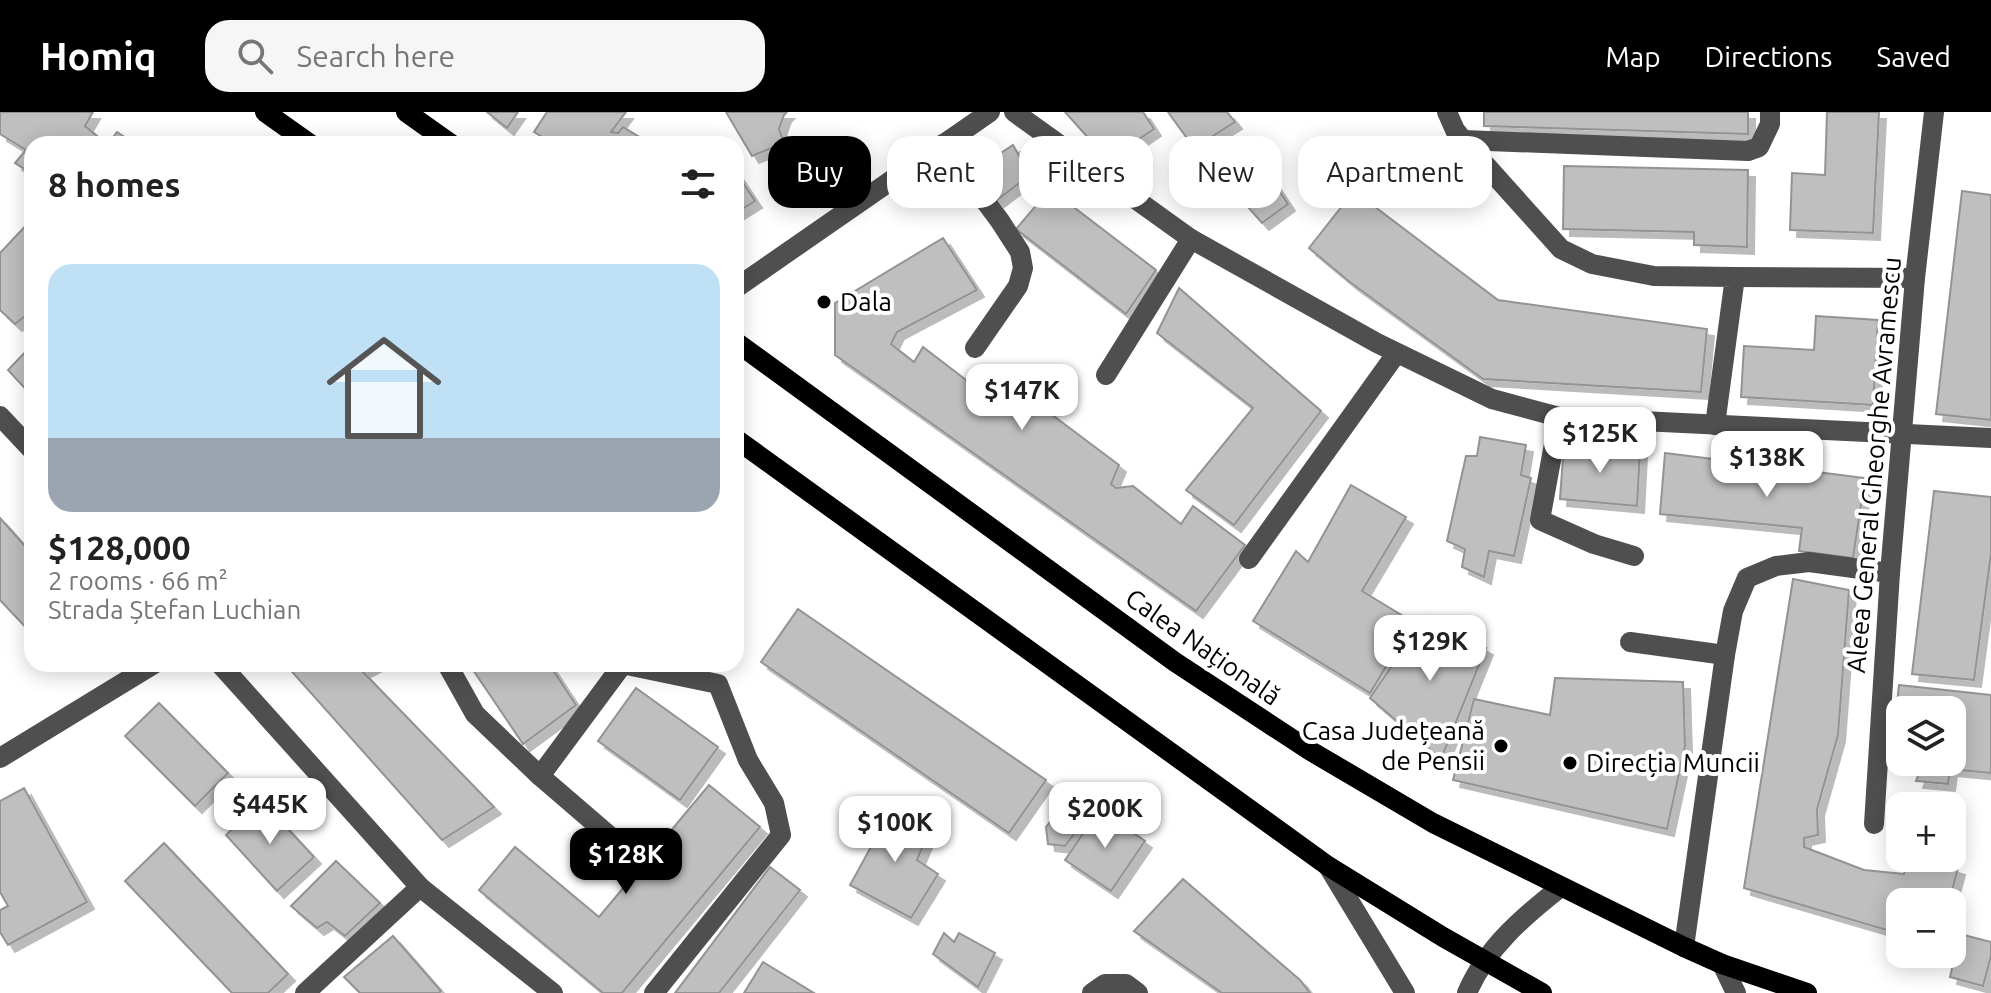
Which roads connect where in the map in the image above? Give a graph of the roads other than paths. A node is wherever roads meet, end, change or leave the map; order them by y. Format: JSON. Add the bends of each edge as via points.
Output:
{"nodes":[{"id":1,"x":265,"y":112,"type":"edge"},
{"id":2,"x":406,"y":112,"type":"edge"},
{"id":3,"x":990,"y":112,"type":"edge"},
{"id":4,"x":1014,"y":112,"type":"edge"},
{"id":5,"x":1447,"y":112,"type":"edge"},
{"id":6,"x":1770,"y":112,"type":"edge"},
{"id":7,"x":1934,"y":112,"type":"edge"},
{"id":8,"x":299,"y":136,"type":"edge"},
{"id":9,"x":440,"y":136,"type":"edge"},
{"id":10,"x":955,"y":136,"type":"edge"},
{"id":11,"x":1460,"y":136,"type":"edge"},
{"id":12,"x":1492,"y":141,"type":"edge"},
{"id":13,"x":1492,"y":172,"type":"edge"},
{"id":14,"x":887,"y":183,"type":"edge"},
{"id":15,"x":990,"y":208,"type":"edge"},
{"id":16,"x":1191,"y":239,"type":"junction"},
{"id":17,"x":1735,"y":277,"type":"junction"},
{"id":18,"x":1915,"y":278,"type":"junction"},
{"id":19,"x":744,"y":282,"type":"edge"},
{"id":20,"x":744,"y":348,"type":"edge"},
{"id":21,"x":975,"y":348,"type":"dead end"},
{"id":22,"x":1396,"y":354,"type":"junction"},
{"id":23,"x":1106,"y":375,"type":"dead end"},
{"id":24,"x":0,"y":416,"type":"edge"},
{"id":25,"x":1559,"y":417,"type":"junction"},
{"id":26,"x":1715,"y":425,"type":"junction"},
{"id":27,"x":1902,"y":434,"type":"junction"},
{"id":28,"x":1991,"y":438,"type":"edge"},
{"id":29,"x":24,"y":442,"type":"edge"},
{"id":30,"x":744,"y":445,"type":"edge"},
{"id":31,"x":1634,"y":556,"type":"dead end"},
{"id":32,"x":1249,"y":559,"type":"dead end"},
{"id":33,"x":1890,"y":573,"type":"junction"},
{"id":34,"x":1630,"y":642,"type":"dead end"},
{"id":35,"x":1725,"y":655,"type":"junction"},
{"id":36,"x":141,"y":672,"type":"edge"},
{"id":37,"x":227,"y":672,"type":"edge"},
{"id":38,"x":451,"y":672,"type":"edge"},
{"id":39,"x":616,"y":672,"type":"edge"},
{"id":40,"x":660,"y":672,"type":"edge"},
{"id":41,"x":0,"y":758,"type":"edge"},
{"id":42,"x":540,"y":776,"type":"junction"},
{"id":43,"x":1874,"y":824,"type":"dead end"},
{"id":44,"x":619,"y":844,"type":"dead end"},
{"id":45,"x":1328,"y":866,"type":"junction"},
{"id":46,"x":420,"y":887,"type":"junction"},
{"id":47,"x":1561,"y":887,"type":"junction"},
{"id":48,"x":1684,"y":947,"type":"junction"},
{"id":49,"x":1485,"y":960,"type":"junction"},
{"id":50,"x":1722,"y":964,"type":"junction"},
{"id":51,"x":305,"y":993,"type":"edge"},
{"id":52,"x":553,"y":993,"type":"edge"},
{"id":53,"x":654,"y":993,"type":"edge"},
{"id":54,"x":1092,"y":993,"type":"edge"},
{"id":55,"x":1138,"y":993,"type":"edge"},
{"id":56,"x":1405,"y":993,"type":"edge"},
{"id":57,"x":1467,"y":993,"type":"edge"},
{"id":58,"x":1542,"y":993,"type":"edge"},
{"id":59,"x":1736,"y":993,"type":"edge"},
{"id":60,"x":1807,"y":993,"type":"edge"}],
"edges":[{"from":1,"to":8,"type":"main road"},
{"from":2,"to":9,"type":"main road"},
{"from":3,"to":10,"type":"street"},
{"from":4,"to":16,"type":"street"},
{"from":5,"to":11,"type":"street"},
{"from":6,"to":12,"type":"street","via":[[1759,147],[1748,151]]},
{"from":7,"to":18,"type":"street","name":"Aleea General Gheorghe Avramescu"},
{"from":13,"to":17,"type":"street","via":[[1561,249],[1592,264],[1654,276]]},
{"from":14,"to":19,"type":"street"},
{"from":15,"to":21,"type":"street","via":[[1020,252],[1023,268],[1018,286]]},
{"from":16,"to":22,"type":"street"},
{"from":16,"to":23,"type":"street"},
{"from":17,"to":18,"type":"street"},
{"from":17,"to":26,"type":"street"},
{"from":18,"to":27,"type":"street","name":"Aleea General Gheorghe Avramescu"},
{"from":20,"to":47,"type":"main road","name":"Calea Națională","via":[[1175,662],[1374,789]]},
{"from":22,"to":25,"type":"street","via":[[1492,399]]},
{"from":22,"to":32,"type":"street"},
{"from":24,"to":29,"type":"street"},
{"from":25,"to":26,"type":"street"},
{"from":25,"to":31,"type":"street","via":[[1540,520]]},
{"from":26,"to":27,"type":"street"},
{"from":27,"to":28,"type":"street"},
{"from":27,"to":33,"type":"street","name":"Aleea General Gheorghe Avramescu"},
{"from":30,"to":45,"type":"main road"},
{"from":33,"to":35,"type":"street","via":[[1809,562],[1776,566],[1747,578],[1733,611]]},
{"from":33,"to":43,"type":"street","name":"Aleea General Gheorghe Avramescu"},
{"from":34,"to":35,"type":"street"},
{"from":35,"to":48,"type":"street"},
{"from":36,"to":41,"type":"street"},
{"from":37,"to":46,"type":"street"},
{"from":38,"to":42,"type":"street","via":[[475,714]]},
{"from":39,"to":42,"type":"street"},
{"from":40,"to":53,"type":"street","via":[[718,684],[748,760],[774,803],[781,835]]},
{"from":42,"to":44,"type":"street"},
{"from":45,"to":49,"type":"main road"},
{"from":45,"to":56,"type":"street"},
{"from":46,"to":51,"type":"street"},
{"from":46,"to":52,"type":"street"},
{"from":47,"to":48,"type":"main road","name":"Calea Națională"},
{"from":47,"to":49,"type":"street"},
{"from":48,"to":50,"type":"main road","name":"Calea Națională"},
{"from":49,"to":57,"type":"street"},
{"from":49,"to":58,"type":"main road"},
{"from":50,"to":59,"type":"street"},
{"from":50,"to":60,"type":"main road","name":"Calea Națională"},
{"from":54,"to":55,"type":"street","via":[[1105,984],[1126,984]]}]}
